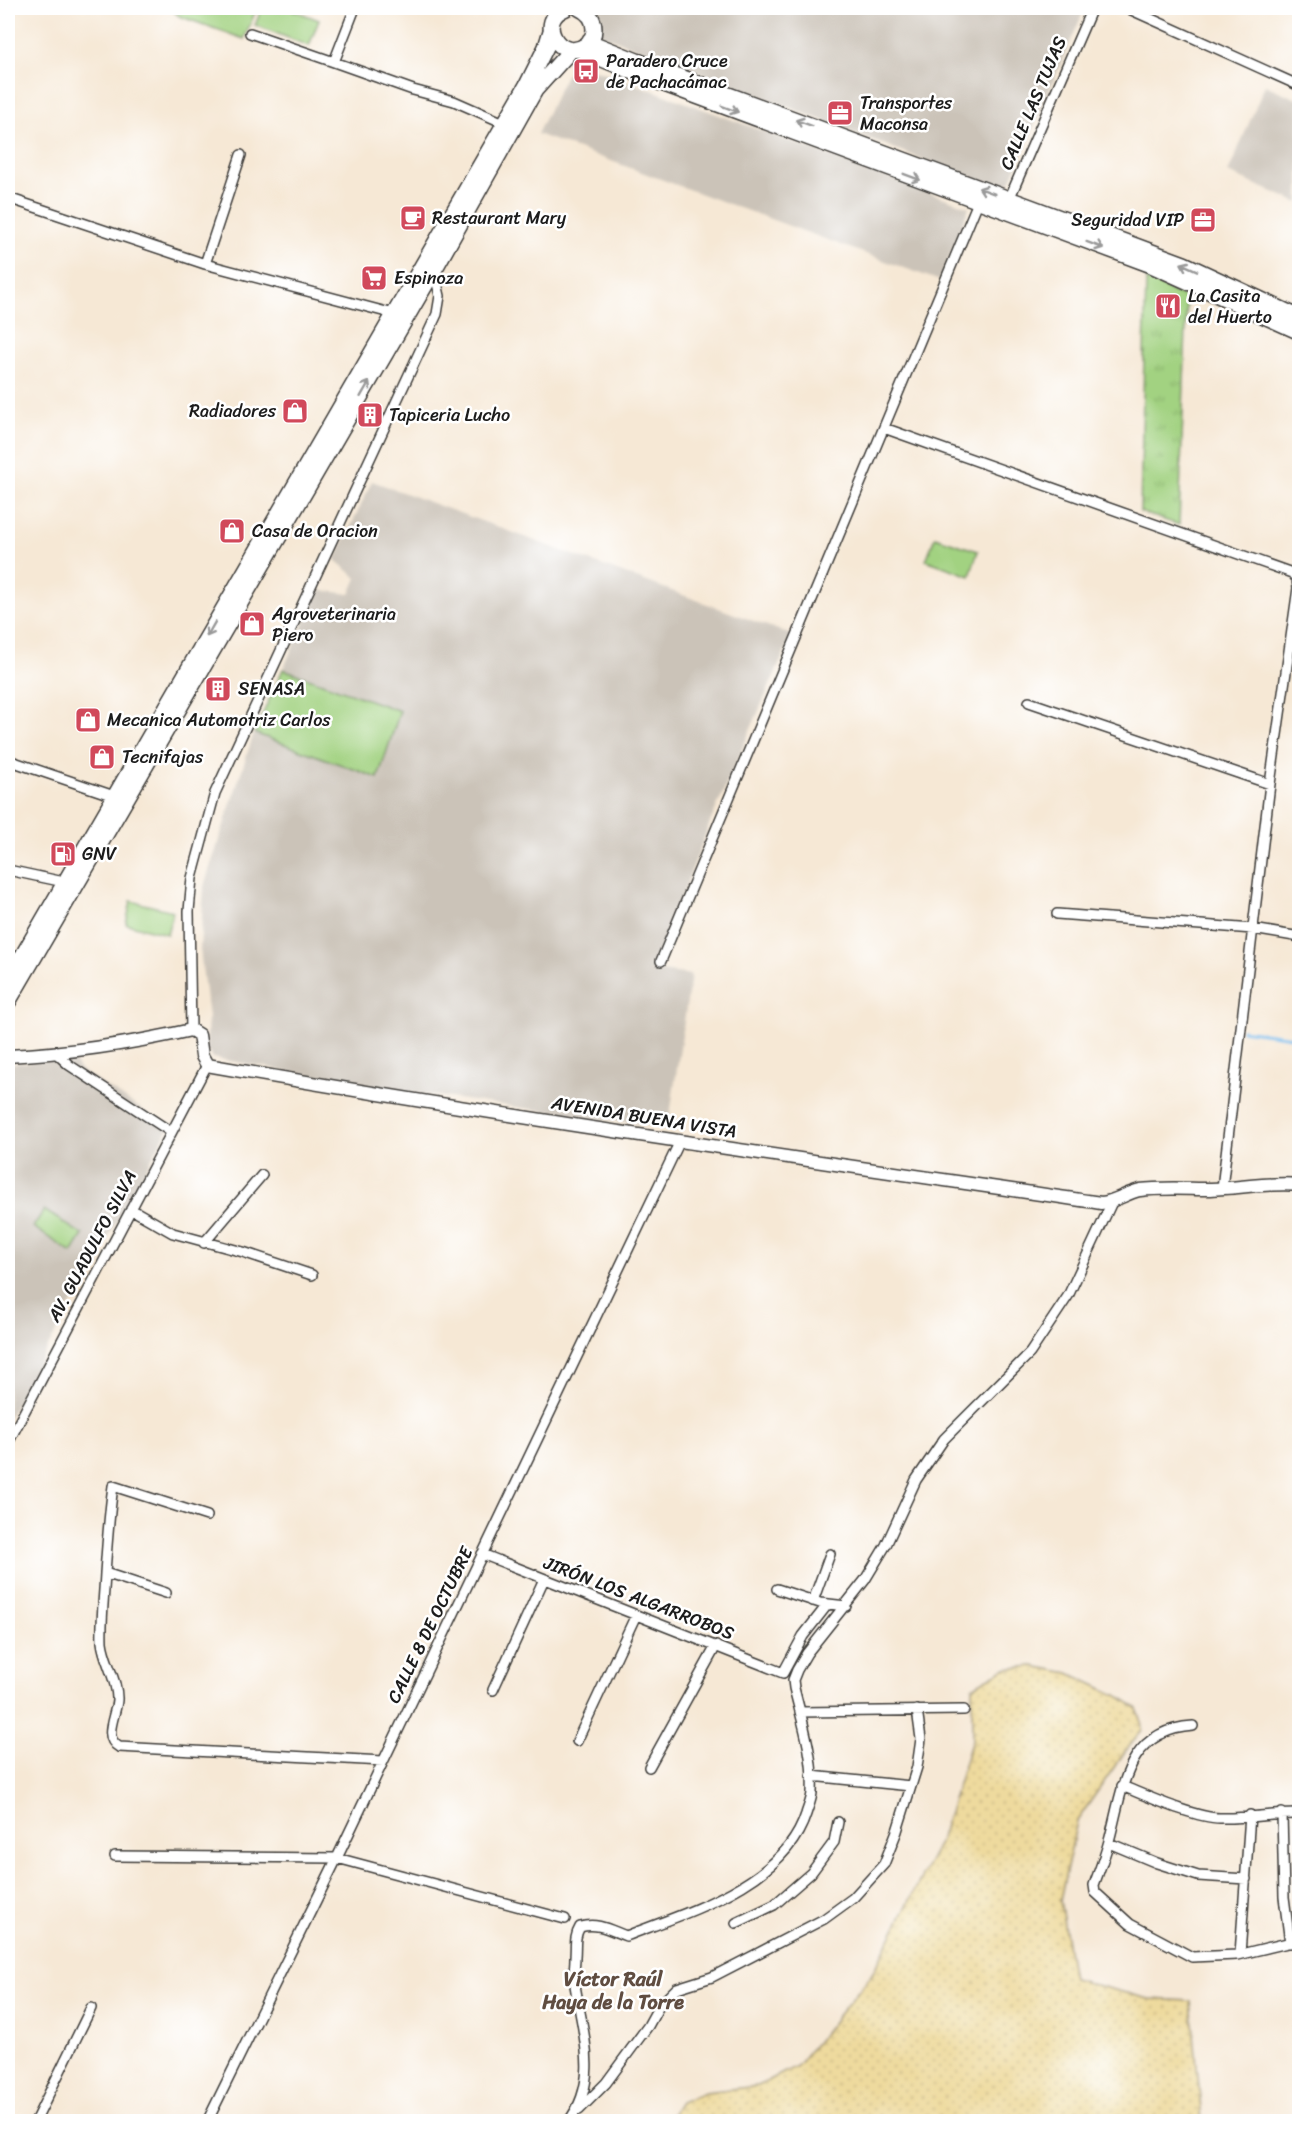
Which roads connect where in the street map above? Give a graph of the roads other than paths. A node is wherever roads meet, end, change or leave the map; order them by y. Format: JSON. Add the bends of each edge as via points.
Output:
{"nodes":[{"id":1,"x":355,"y":8,"type":"edge"},
{"id":2,"x":564,"y":8,"type":"edge"},
{"id":3,"x":1092,"y":8,"type":"edge"},
{"id":4,"x":1127,"y":8,"type":"edge"},
{"id":5,"x":589,"y":11,"type":"edge"},
{"id":6,"x":551,"y":31,"type":"junction"},
{"id":7,"x":249,"y":33,"type":"dead end"},
{"id":8,"x":580,"y":46,"type":"junction"},
{"id":9,"x":334,"y":62,"type":"junction"},
{"id":10,"x":1299,"y":86,"type":"edge"},
{"id":11,"x":504,"y":123,"type":"junction"},
{"id":12,"x":241,"y":155,"type":"dead end"},
{"id":13,"x":8,"y":198,"type":"edge"},
{"id":14,"x":978,"y":202,"type":"junction"},
{"id":15,"x":1006,"y":205,"type":"junction"},
{"id":16,"x":444,"y":240,"type":"junction"},
{"id":17,"x":205,"y":264,"type":"junction"},
{"id":18,"x":434,"y":270,"type":"junction"},
{"id":19,"x":394,"y":314,"type":"junction"},
{"id":20,"x":1299,"y":318,"type":"edge"},
{"id":21,"x":1299,"y":332,"type":"edge"},
{"id":22,"x":884,"y":428,"type":"junction"},
{"id":23,"x":229,"y":610,"type":"junction"},
{"id":24,"x":1029,"y":702,"type":"dead end"},
{"id":25,"x":8,"y":760,"type":"edge"},
{"id":26,"x":1270,"y":784,"type":"junction"},
{"id":27,"x":114,"y":796,"type":"junction"},
{"id":28,"x":8,"y":870,"type":"edge"},
{"id":29,"x":64,"y":882,"type":"junction"},
{"id":30,"x":1058,"y":914,"type":"dead end"},
{"id":31,"x":1253,"y":929,"type":"junction"},
{"id":32,"x":1299,"y":937,"type":"edge"},
{"id":33,"x":661,"y":961,"type":"dead end"},
{"id":34,"x":8,"y":981,"type":"edge"},
{"id":35,"x":8,"y":1002,"type":"edge"},
{"id":36,"x":191,"y":1030,"type":"junction"},
{"id":37,"x":56,"y":1053,"type":"junction"},
{"id":38,"x":8,"y":1056,"type":"edge"},
{"id":39,"x":207,"y":1065,"type":"junction"},
{"id":40,"x":171,"y":1132,"type":"junction"},
{"id":41,"x":680,"y":1142,"type":"junction"},
{"id":42,"x":262,"y":1175,"type":"dead end"},
{"id":43,"x":1299,"y":1185,"type":"edge"},
{"id":44,"x":1222,"y":1188,"type":"junction"},
{"id":45,"x":1112,"y":1202,"type":"junction"},
{"id":46,"x":131,"y":1209,"type":"junction"},
{"id":47,"x":204,"y":1243,"type":"junction"},
{"id":48,"x":312,"y":1275,"type":"dead end"},
{"id":49,"x":8,"y":1443,"type":"edge"},
{"id":50,"x":207,"y":1516,"type":"dead end"},
{"id":51,"x":482,"y":1554,"type":"junction"},
{"id":52,"x":830,"y":1554,"type":"dead end"},
{"id":53,"x":105,"y":1574,"type":"junction"},
{"id":54,"x":544,"y":1579,"type":"junction"},
{"id":55,"x":777,"y":1589,"type":"dead end"},
{"id":56,"x":166,"y":1593,"type":"dead end"},
{"id":57,"x":813,"y":1600,"type":"junction"},
{"id":58,"x":828,"y":1604,"type":"junction"},
{"id":59,"x":846,"y":1606,"type":"junction"},
{"id":60,"x":636,"y":1615,"type":"junction"},
{"id":61,"x":716,"y":1646,"type":"junction"},
{"id":62,"x":493,"y":1690,"type":"dead end"},
{"id":63,"x":917,"y":1710,"type":"junction"},
{"id":64,"x":964,"y":1710,"type":"dead end"},
{"id":65,"x":800,"y":1712,"type":"junction"},
{"id":66,"x":1193,"y":1726,"type":"dead end"},
{"id":67,"x":577,"y":1741,"type":"dead end"},
{"id":68,"x":383,"y":1761,"type":"junction"},
{"id":69,"x":649,"y":1767,"type":"dead end"},
{"id":70,"x":811,"y":1776,"type":"junction"},
{"id":71,"x":911,"y":1786,"type":"junction"},
{"id":72,"x":1122,"y":1786,"type":"junction"},
{"id":73,"x":1282,"y":1813,"type":"junction"},
{"id":74,"x":1299,"y":1814,"type":"edge"},
{"id":75,"x":1251,"y":1815,"type":"junction"},
{"id":76,"x":838,"y":1822,"type":"dead end"},
{"id":77,"x":1109,"y":1843,"type":"junction"},
{"id":78,"x":115,"y":1856,"type":"dead end"},
{"id":79,"x":337,"y":1858,"type":"junction"},
{"id":80,"x":1246,"y":1879,"type":"junction"},
{"id":81,"x":565,"y":1918,"type":"dead end"},
{"id":82,"x":736,"y":1923,"type":"dead end"},
{"id":83,"x":1295,"y":1942,"type":"edge"},
{"id":84,"x":1240,"y":1954,"type":"junction"},
{"id":85,"x":91,"y":2008,"type":"dead end"},
{"id":86,"x":35,"y":2121,"type":"edge"},
{"id":87,"x":207,"y":2121,"type":"edge"},
{"id":88,"x":569,"y":2121,"type":"edge"}],
"edges":[{"from":1,"to":9,"type":"street"},
{"from":2,"to":6,"type":"main road","via":[[553,18]]},
{"from":3,"to":15,"type":"street","name":"CALLE LAS TUJAS"},
{"from":4,"to":10,"type":"street"},
{"from":5,"to":8,"type":"main road","via":[[594,32]]},
{"from":6,"to":8,"type":"main road","via":[[560,46]]},
{"from":6,"to":11,"type":"main road","via":[[540,60]]},
{"from":7,"to":9,"type":"street"},
{"from":8,"to":14,"type":"main road","one_way":true,"via":[[642,76]]},
{"from":15,"to":8,"type":"main road","one_way":true,"via":[[597,45]]},
{"from":8,"to":16,"type":"main road","via":[[536,90]]},
{"from":9,"to":11,"type":"street","via":[[454,101]]},
{"from":11,"to":16,"type":"main road"},
{"from":12,"to":17,"type":"street"},
{"from":13,"to":17,"type":"street"},
{"from":14,"to":15,"type":"main road"},
{"from":14,"to":22,"type":"street"},
{"from":20,"to":15,"type":"main road","one_way":true,"via":[[1184,264]]},
{"from":15,"to":21,"type":"main road","one_way":true},
{"from":16,"to":18,"type":"main road"},
{"from":16,"to":19,"type":"main road"},
{"from":17,"to":19,"type":"street"},
{"from":23,"to":18,"type":"main road","one_way":true},
{"from":18,"to":36,"type":"street","via":[[440,296],[437,314],[215,793],[192,878]]},
{"from":19,"to":23,"type":"main road"},
{"from":22,"to":26,"type":"street","via":[[1295,576],[1298,588]]},
{"from":22,"to":33,"type":"street"},
{"from":23,"to":27,"type":"main road","one_way":true},
{"from":23,"to":35,"type":"main road"},
{"from":24,"to":26,"type":"street"},
{"from":25,"to":27,"type":"street"},
{"from":26,"to":31,"type":"street"},
{"from":27,"to":29,"type":"main road"},
{"from":28,"to":29,"type":"street"},
{"from":29,"to":34,"type":"main road"},
{"from":30,"to":31,"type":"street"},
{"from":31,"to":32,"type":"street"},
{"from":31,"to":44,"type":"street"},
{"from":36,"to":37,"type":"street","via":[[140,1042]]},
{"from":36,"to":39,"type":"street","via":[[199,1035]]},
{"from":37,"to":38,"type":"street"},
{"from":37,"to":40,"type":"street"},
{"from":39,"to":40,"type":"street","name":"AV. GUADULFO SILVA"},
{"from":39,"to":41,"type":"street","name":"AVENIDA BUENA VISTA"},
{"from":40,"to":46,"type":"street","name":"AV. GUADULFO SILVA"},
{"from":41,"to":45,"type":"street","name":"AVENIDA BUENA VISTA"},
{"from":41,"to":51,"type":"street","name":"CALLE 8 DE OCTUBRE"},
{"from":42,"to":47,"type":"street"},
{"from":43,"to":44,"type":"street","name":"AVENIDA BUENA VISTA"},
{"from":44,"to":45,"type":"street","name":"AVENIDA BUENA VISTA","via":[[1156,1188],[1136,1191]]},
{"from":45,"to":59,"type":"street","via":[[1068,1296],[1030,1353],[944,1439],[916,1480],[866,1580]]},
{"from":46,"to":47,"type":"street","via":[[173,1233]]},
{"from":46,"to":49,"type":"street","name":"AV. GUADULFO SILVA"},
{"from":47,"to":48,"type":"street"},
{"from":50,"to":53,"type":"street","via":[[113,1486]]},
{"from":51,"to":54,"type":"street","name":"JIRÓN LOS ALGARROBOS"},
{"from":51,"to":68,"type":"street","name":"CALLE 8 DE OCTUBRE"},
{"from":52,"to":57,"type":"street"},
{"from":53,"to":56,"type":"street"},
{"from":53,"to":68,"type":"street","via":[[102,1645],[117,1699],[111,1724],[113,1743]]},
{"from":54,"to":60,"type":"street","name":"JIRÓN LOS ALGARROBOS"},
{"from":54,"to":62,"type":"street"},
{"from":55,"to":57,"type":"street"},
{"from":57,"to":58,"type":"street"},
{"from":58,"to":59,"type":"street"},
{"from":58,"to":61,"type":"street","name":"JIRÓN LOS ALGARROBOS","via":[[802,1636],[783,1673]]},
{"from":59,"to":65,"type":"street","via":[[823,1631],[797,1670],[793,1680]]},
{"from":60,"to":61,"type":"street","name":"JIRÓN LOS ALGARROBOS"},
{"from":60,"to":67,"type":"street"},
{"from":61,"to":69,"type":"street"},
{"from":63,"to":64,"type":"street"},
{"from":63,"to":65,"type":"street"},
{"from":63,"to":71,"type":"street","via":[[921,1739]]},
{"from":65,"to":70,"type":"street"},
{"from":66,"to":72,"type":"street","via":[[1178,1727],[1153,1739],[1133,1758]]},
{"from":68,"to":79,"type":"street","name":"CALLE 8 DE OCTUBRE"},
{"from":70,"to":71,"type":"street"},
{"from":70,"to":88,"type":"street","via":[[812,1793],[794,1841],[754,1878],[729,1894],[626,1936],[599,1925],[580,1926],[574,1936],[574,1983],[587,2049],[587,2082]]},
{"from":71,"to":88,"type":"street","via":[[884,1864],[853,1898],[824,1919],[759,1954],[712,1977],[677,1988],[659,2006],[606,2083]]},
{"from":72,"to":75,"type":"street","via":[[1218,1818]]},
{"from":72,"to":77,"type":"street"},
{"from":73,"to":74,"type":"street"},
{"from":73,"to":75,"type":"street"},
{"from":73,"to":83,"type":"street","via":[[1284,1897]]},
{"from":75,"to":80,"type":"street"},
{"from":76,"to":82,"type":"street","via":[[834,1842],[811,1873],[774,1905]]},
{"from":77,"to":80,"type":"street","via":[[1198,1876]]},
{"from":77,"to":84,"type":"street","via":[[1095,1892],[1130,1924],[1192,1957]]},
{"from":78,"to":79,"type":"street"},
{"from":79,"to":81,"type":"street"},
{"from":79,"to":87,"type":"street","name":"CALLE 8 DE OCTUBRE"},
{"from":80,"to":84,"type":"street"},
{"from":83,"to":84,"type":"street"},
{"from":85,"to":86,"type":"street"}]}
